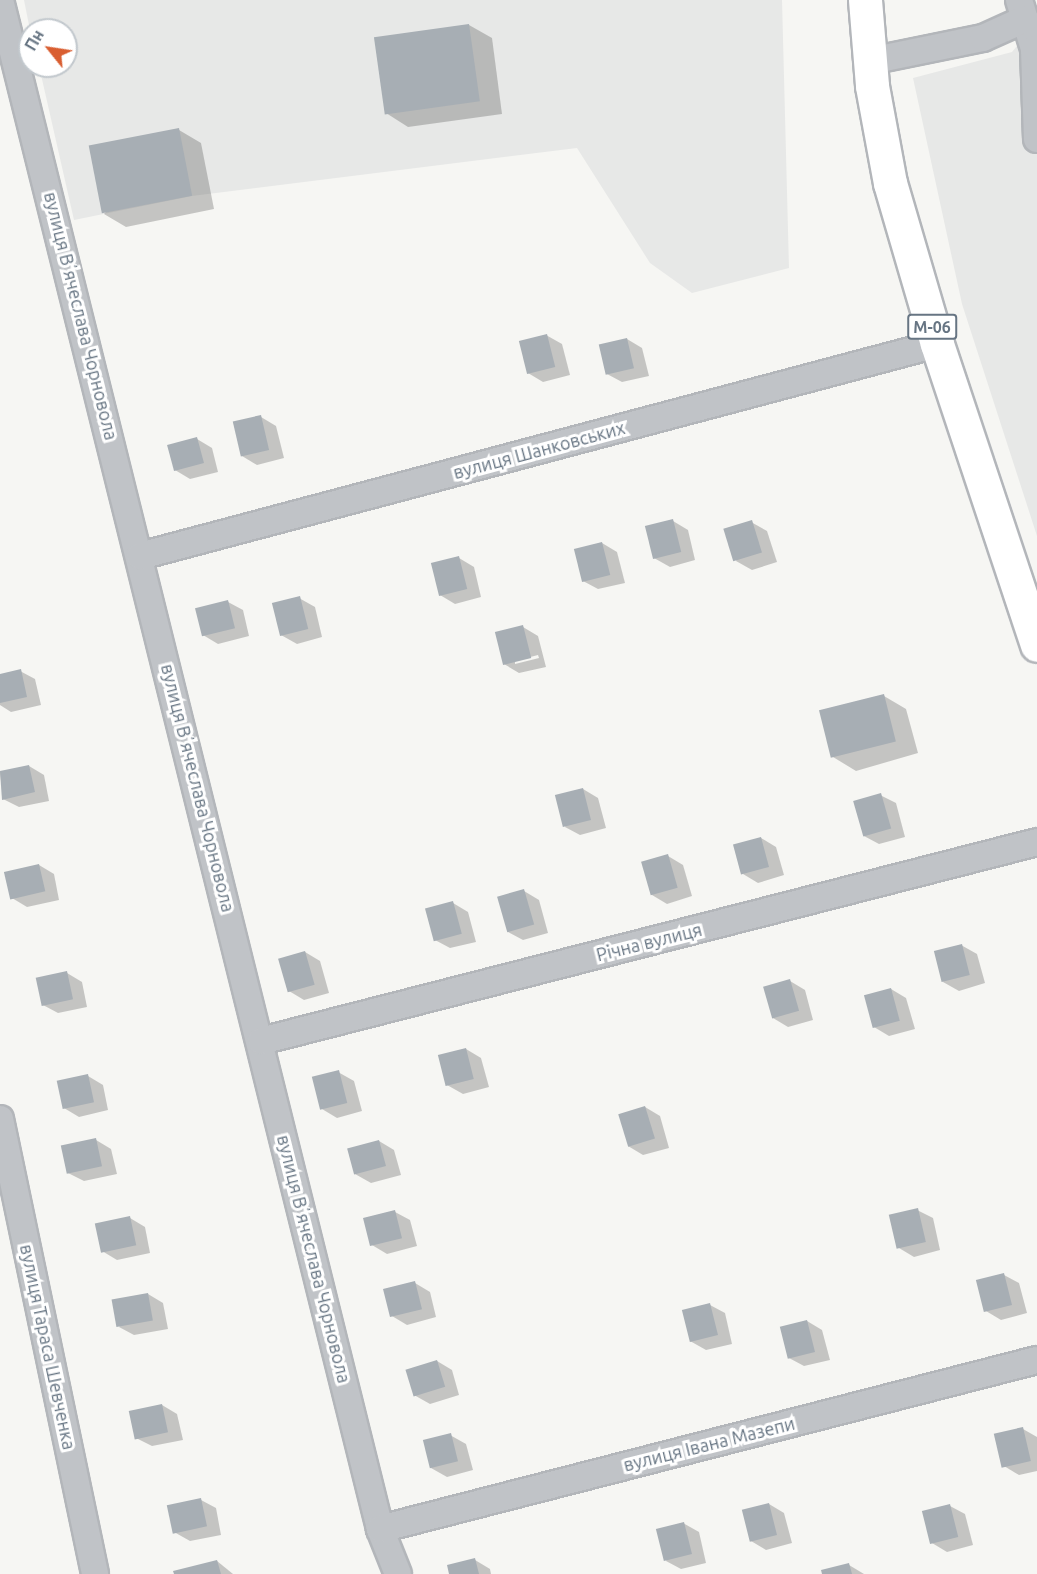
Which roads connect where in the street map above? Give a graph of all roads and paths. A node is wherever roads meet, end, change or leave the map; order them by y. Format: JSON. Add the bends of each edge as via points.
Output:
{"nodes":[{"id":1,"x":0,"y":0,"type":"edge"},
{"id":2,"x":865,"y":0,"type":"edge"},
{"id":3,"x":1022,"y":10,"type":"edge"},
{"id":4,"x":870,"y":61,"type":"junction"},
{"id":5,"x":1037,"y":139,"type":"edge"},
{"id":6,"x":938,"y":344,"type":"junction"},
{"id":7,"x":140,"y":556,"type":"junction"},
{"id":8,"x":1037,"y":645,"type":"edge"},
{"id":9,"x":1037,"y":842,"type":"edge"},
{"id":10,"x":261,"y":1041,"type":"junction"},
{"id":11,"x":0,"y":1119,"type":"edge"},
{"id":12,"x":1037,"y":1360,"type":"edge"},
{"id":13,"x":380,"y":1529,"type":"junction"},
{"id":14,"x":95,"y":1574,"type":"edge"},
{"id":15,"x":399,"y":1574,"type":"edge"}],
"edges":[{"from":1,"to":7,"type":"street","name":"вулиця Вʼячеслава Чорновола"},
{"from":2,"to":4,"type":"highway","number":"М-06"},
{"from":3,"to":4,"type":"street","via":[[983,38]]},
{"from":3,"to":5,"type":"street","via":[[1034,49]]},
{"from":4,"to":6,"type":"highway","number":"М-06","via":[[890,183]]},
{"from":6,"to":7,"type":"street","name":"вулиця Шанковських"},
{"from":6,"to":8,"type":"highway","number":"М-06"},
{"from":7,"to":10,"type":"street","name":"вулиця Вʼячеслава Чорновола"},
{"from":9,"to":10,"type":"street","name":"Річна вулиця"},
{"from":10,"to":13,"type":"street","name":"вулиця Вʼячеслава Чорновола"},
{"from":11,"to":14,"type":"street","name":"вулиця Тараса Шевченка"},
{"from":12,"to":13,"type":"street","name":"вулиця Івана Мазепи"},
{"from":13,"to":15,"type":"street","name":"вулиця Вʼячеслава Чорновола"}]}
